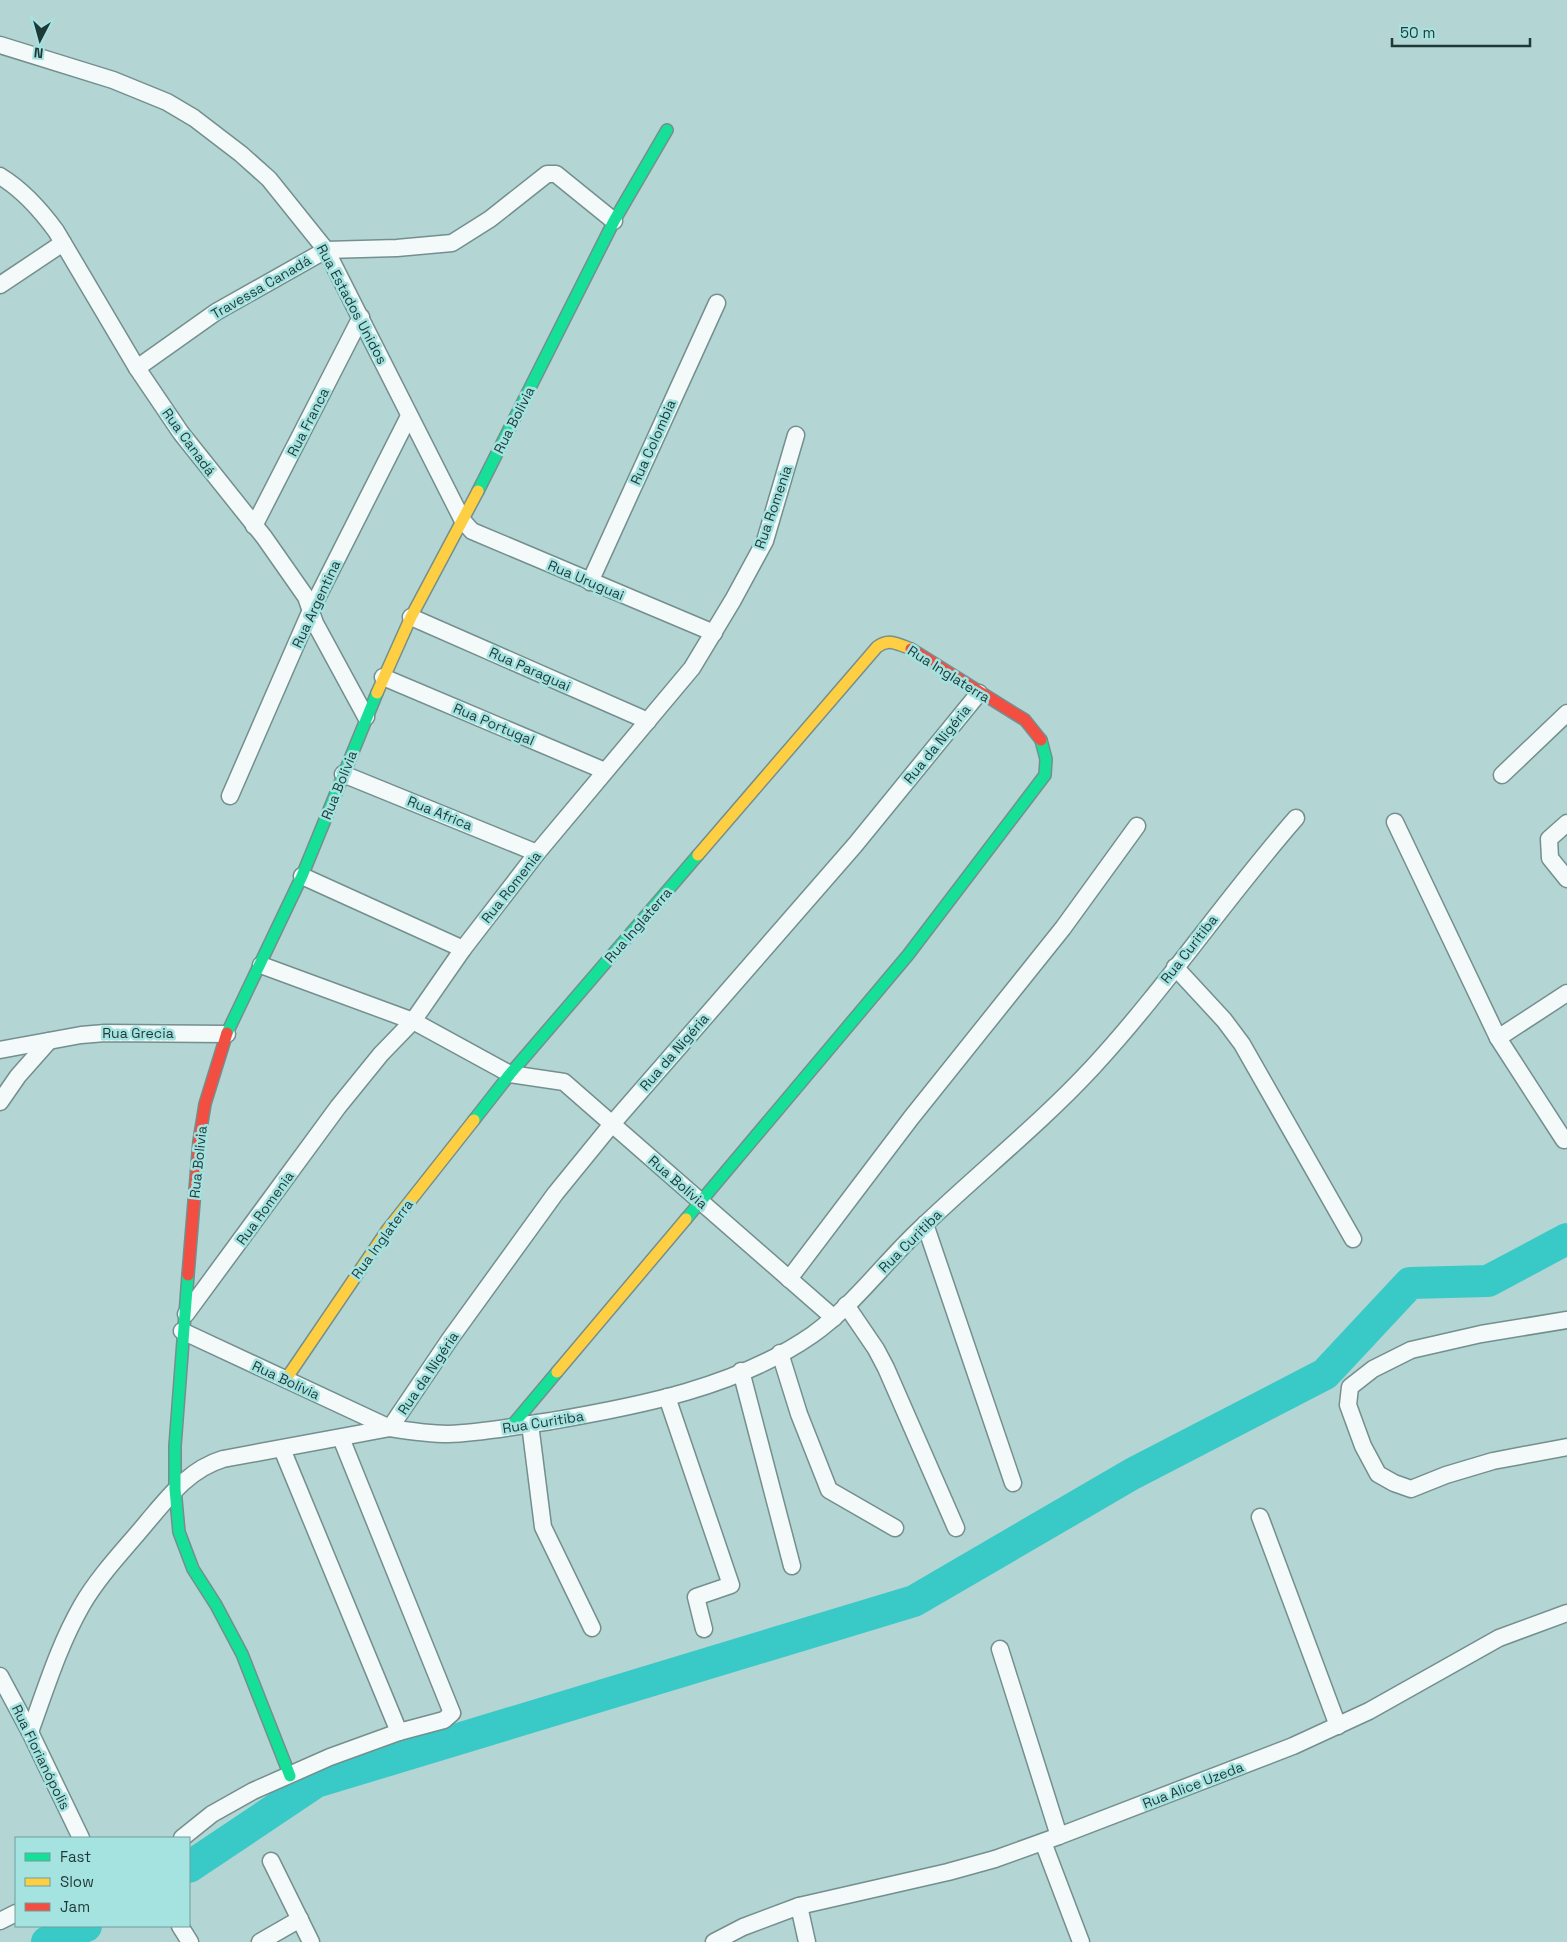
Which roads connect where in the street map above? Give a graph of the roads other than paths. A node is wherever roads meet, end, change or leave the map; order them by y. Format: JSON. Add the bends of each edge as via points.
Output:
{"nodes":[{"id":1,"x":0,"y":46,"type":"edge"},
{"id":2,"x":667,"y":130,"type":"dead end"},
{"id":3,"x":0,"y":176,"type":"edge"},
{"id":4,"x":614,"y":221,"type":"junction"},
{"id":5,"x":63,"y":243,"type":"junction"},
{"id":6,"x":326,"y":250,"type":"junction"},
{"id":7,"x":0,"y":285,"type":"edge"},
{"id":8,"x":717,"y":303,"type":"dead end"},
{"id":9,"x":361,"y":317,"type":"junction"},
{"id":10,"x":136,"y":368,"type":"junction"},
{"id":11,"x":409,"y":416,"type":"junction"},
{"id":12,"x":796,"y":435,"type":"dead end"},
{"id":13,"x":463,"y":521,"type":"junction"},
{"id":14,"x":254,"y":526,"type":"junction"},
{"id":15,"x":590,"y":582,"type":"junction"},
{"id":16,"x":310,"y":610,"type":"junction"},
{"id":17,"x":411,"y":617,"type":"junction"},
{"id":18,"x":714,"y":633,"type":"junction"},
{"id":19,"x":383,"y":678,"type":"junction"},
{"id":20,"x":979,"y":693,"type":"junction"},
{"id":21,"x":1567,"y":713,"type":"edge"},
{"id":22,"x":366,"y":717,"type":"junction"},
{"id":23,"x":648,"y":722,"type":"junction"},
{"id":24,"x":605,"y":771,"type":"junction"},
{"id":25,"x":343,"y":774,"type":"junction"},
{"id":26,"x":1502,"y":775,"type":"dead end"},
{"id":27,"x":230,"y":796,"type":"dead end"},
{"id":28,"x":1296,"y":818,"type":"dead end"},
{"id":29,"x":1395,"y":822,"type":"dead end"},
{"id":30,"x":1567,"y":823,"type":"edge"},
{"id":31,"x":1137,"y":826,"type":"dead end"},
{"id":32,"x":537,"y":853,"type":"junction"},
{"id":33,"x":302,"y":876,"type":"junction"},
{"id":34,"x":1567,"y":879,"type":"edge"},
{"id":35,"x":463,"y":949,"type":"junction"},
{"id":36,"x":261,"y":964,"type":"junction"},
{"id":37,"x":1175,"y":967,"type":"junction"},
{"id":38,"x":1567,"y":993,"type":"edge"},
{"id":39,"x":413,"y":1021,"type":"junction"},
{"id":40,"x":227,"y":1034,"type":"junction"},
{"id":41,"x":1498,"y":1038,"type":"junction"},
{"id":42,"x":49,"y":1041,"type":"junction"},
{"id":43,"x":0,"y":1050,"type":"edge"},
{"id":44,"x":510,"y":1074,"type":"junction"},
{"id":45,"x":0,"y":1100,"type":"edge"},
{"id":46,"x":612,"y":1124,"type":"junction"},
{"id":47,"x":1564,"y":1140,"type":"dead end"},
{"id":48,"x":701,"y":1202,"type":"junction"},
{"id":49,"x":925,"y":1224,"type":"junction"},
{"id":50,"x":1353,"y":1239,"type":"dead end"},
{"id":51,"x":789,"y":1279,"type":"junction"},
{"id":52,"x":846,"y":1305,"type":"junction"},
{"id":53,"x":834,"y":1318,"type":"junction"},
{"id":54,"x":1567,"y":1320,"type":"edge"},
{"id":55,"x":183,"y":1324,"type":"junction"},
{"id":56,"x":780,"y":1353,"type":"junction"},
{"id":57,"x":741,"y":1371,"type":"junction"},
{"id":58,"x":286,"y":1379,"type":"junction"},
{"id":59,"x":667,"y":1397,"type":"junction"},
{"id":60,"x":530,"y":1424,"type":"junction"},
{"id":61,"x":390,"y":1428,"type":"junction"},
{"id":62,"x":510,"y":1428,"type":"junction"},
{"id":63,"x":341,"y":1438,"type":"junction"},
{"id":64,"x":1567,"y":1447,"type":"edge"},
{"id":65,"x":282,"y":1448,"type":"junction"},
{"id":66,"x":1013,"y":1483,"type":"dead end"},
{"id":67,"x":175,"y":1489,"type":"junction"},
{"id":68,"x":1260,"y":1517,"type":"dead end"},
{"id":69,"x":895,"y":1528,"type":"dead end"},
{"id":70,"x":956,"y":1528,"type":"dead end"},
{"id":71,"x":792,"y":1566,"type":"dead end"},
{"id":72,"x":1567,"y":1613,"type":"edge"},
{"id":73,"x":592,"y":1628,"type":"dead end"},
{"id":74,"x":704,"y":1628,"type":"dead end"},
{"id":75,"x":1000,"y":1649,"type":"dead end"},
{"id":76,"x":0,"y":1676,"type":"edge"},
{"id":77,"x":1338,"y":1726,"type":"junction"},
{"id":78,"x":30,"y":1732,"type":"junction"},
{"id":79,"x":399,"y":1732,"type":"junction"},
{"id":80,"x":290,"y":1776,"type":"junction"},
{"id":81,"x":1060,"y":1836,"type":"junction"},
{"id":82,"x":81,"y":1837,"type":"edge"},
{"id":83,"x":183,"y":1837,"type":"edge"},
{"id":84,"x":1043,"y":1842,"type":"junction"},
{"id":85,"x":271,"y":1861,"type":"dead end"},
{"id":86,"x":799,"y":1906,"type":"junction"},
{"id":87,"x":15,"y":1914,"type":"edge"},
{"id":88,"x":300,"y":1919,"type":"junction"},
{"id":89,"x":0,"y":1921,"type":"edge"},
{"id":90,"x":181,"y":1927,"type":"edge"},
{"id":91,"x":190,"y":1942,"type":"edge"},
{"id":92,"x":260,"y":1942,"type":"edge"},
{"id":93,"x":311,"y":1942,"type":"edge"},
{"id":94,"x":714,"y":1942,"type":"edge"},
{"id":95,"x":807,"y":1942,"type":"edge"},
{"id":96,"x":1081,"y":1942,"type":"edge"}],
"edges":[{"from":1,"to":6,"type":"street","name":"Rua Estados Unidos","via":[[143,91],[194,118],[269,179]]},
{"from":2,"to":4,"type":"street","name":"Rua Bolivia"},
{"from":3,"to":5,"type":"street","name":"Rua Canadá","via":[[30,199]]},
{"from":4,"to":6,"type":"street","name":"Travessa Canadá","via":[[556,174],[547,174],[452,244]]},
{"from":4,"to":13,"type":"street","name":"Rua Bolivia"},
{"from":5,"to":7,"type":"street"},
{"from":5,"to":10,"type":"street","name":"Rua Canadá"},
{"from":6,"to":9,"type":"street","name":"Rua Estados Unidos"},
{"from":6,"to":10,"type":"street","name":"Travessa Canadá","via":[[216,312]]},
{"from":8,"to":15,"type":"street","name":"Rua Colombia"},
{"from":9,"to":11,"type":"street","name":"Rua Estados Unidos"},
{"from":9,"to":14,"type":"street","name":"Rua Franca"},
{"from":10,"to":14,"type":"street","name":"Rua Canadá","via":[[180,433]]},
{"from":11,"to":13,"type":"street","name":"Rua Estados Unidos"},
{"from":11,"to":16,"type":"street","name":"Rua Argentina"},
{"from":12,"to":18,"type":"street","name":"Rua Romenia","via":[[765,540]]},
{"from":13,"to":15,"type":"street","name":"Rua Uruguai","via":[[479,536]]},
{"from":13,"to":17,"type":"street","name":"Rua Bolivia"},
{"from":14,"to":16,"type":"street","name":"Rua Canadá","via":[[306,597]]},
{"from":15,"to":18,"type":"street","name":"Rua Uruguai"},
{"from":16,"to":22,"type":"street","name":"Rua Canadá"},
{"from":16,"to":27,"type":"street","name":"Rua Argentina"},
{"from":17,"to":19,"type":"street","name":"Rua Bolivia"},
{"from":17,"to":23,"type":"street","name":"Rua Paraguai"},
{"from":18,"to":23,"type":"street","name":"Rua Romenia"},
{"from":19,"to":22,"type":"street","name":"Rua Bolivia"},
{"from":19,"to":24,"type":"street","name":"Rua Portugal"},
{"from":20,"to":44,"type":"street","name":"Rua Inglaterra","via":[[914,650],[891,641],[877,646]]},
{"from":20,"to":46,"type":"street","name":"Rua da Nigéria","via":[[855,845]]},
{"from":20,"to":48,"type":"street","name":"Rua Inglaterra","via":[[1036,730],[1048,752],[1045,775],[939,916]]},
{"from":21,"to":26,"type":"street"},
{"from":22,"to":25,"type":"street","name":"Rua Bolivia"},
{"from":23,"to":24,"type":"street","name":"Rua Romenia"},
{"from":24,"to":32,"type":"street","name":"Rua Romenia"},
{"from":25,"to":32,"type":"street","name":"Rua Africa"},
{"from":25,"to":33,"type":"street","name":"Rua Bolivia"},
{"from":28,"to":37,"type":"street","name":"Rua Curitiba","via":[[1261,857]]},
{"from":29,"to":41,"type":"street"},
{"from":30,"to":34,"type":"street","via":[[1549,839],[1550,858]]},
{"from":31,"to":51,"type":"street","via":[[1063,928]]},
{"from":32,"to":35,"type":"street","name":"Rua Romenia"},
{"from":33,"to":35,"type":"street"},
{"from":33,"to":36,"type":"street","name":"Rua Bolivia"},
{"from":35,"to":39,"type":"street","name":"Rua Romenia"},
{"from":36,"to":39,"type":"street"},
{"from":36,"to":40,"type":"street","name":"Rua Bolivia"},
{"from":37,"to":49,"type":"street","name":"Rua Curitiba","via":[[1117,1040],[1058,1104]]},
{"from":37,"to":50,"type":"street","via":[[1242,1044]]},
{"from":38,"to":41,"type":"street"},
{"from":39,"to":44,"type":"street"},
{"from":39,"to":55,"type":"street","name":"Rua Romenia","via":[[338,1107]]},
{"from":40,"to":42,"type":"street","name":"Rua Grecia","via":[[105,1033]]},
{"from":40,"to":55,"type":"street","name":"Rua Bolivia","via":[[205,1104],[199,1141]]},
{"from":41,"to":47,"type":"street"},
{"from":42,"to":43,"type":"street","name":"Rua Grecia"},
{"from":42,"to":45,"type":"street"},
{"from":44,"to":46,"type":"street","name":"Rua Bolívia","via":[[564,1082]]},
{"from":44,"to":58,"type":"street","name":"Rua Inglaterra","via":[[388,1229]]},
{"from":46,"to":48,"type":"street","name":"Rua Bolívia"},
{"from":46,"to":61,"type":"street","name":"Rua da Nigéria","via":[[544,1210]]},
{"from":48,"to":51,"type":"street","name":"Rua Bolívia"},
{"from":48,"to":62,"type":"street","name":"Rua Inglaterra"},
{"from":49,"to":52,"type":"street","name":"Rua Curitiba"},
{"from":49,"to":66,"type":"street"},
{"from":51,"to":53,"type":"street","name":"Rua Bolívia"},
{"from":52,"to":53,"type":"street","name":"Rua Curitiba"},
{"from":52,"to":70,"type":"street","via":[[886,1368]]},
{"from":53,"to":56,"type":"street","name":"Rua Curitiba"},
{"from":54,"to":64,"type":"street","via":[[1411,1350],[1373,1369],[1350,1387],[1348,1404],[1363,1446],[1378,1474],[1411,1489],[1493,1461]]},
{"from":55,"to":58,"type":"street","name":"Rua Bolívia"},
{"from":55,"to":67,"type":"street","name":"Rua Bolivia"},
{"from":56,"to":57,"type":"street","name":"Rua Curitiba"},
{"from":56,"to":69,"type":"street","via":[[799,1414],[829,1490]]},
{"from":57,"to":59,"type":"street","name":"Rua Curitiba"},
{"from":57,"to":71,"type":"street"},
{"from":58,"to":61,"type":"street","name":"Rua Bolívia"},
{"from":59,"to":60,"type":"street","name":"Rua Curitiba"},
{"from":59,"to":74,"type":"street","via":[[730,1585],[696,1597]]},
{"from":60,"to":62,"type":"street","name":"Rua Curitiba"},
{"from":60,"to":73,"type":"street","via":[[543,1527]]},
{"from":61,"to":62,"type":"street","name":"Rua Curitiba","via":[[449,1434]]},
{"from":61,"to":63,"type":"street"},
{"from":63,"to":65,"type":"street"},
{"from":63,"to":79,"type":"street","via":[[452,1708],[449,1718]]},
{"from":65,"to":67,"type":"street","via":[[211,1463]]},
{"from":65,"to":79,"type":"street"},
{"from":67,"to":78,"type":"street","via":[[83,1604],[58,1652]]},
{"from":67,"to":80,"type":"street","name":"Rua Bolivia","via":[[179,1532],[186,1555],[242,1654]]},
{"from":68,"to":77,"type":"street"},
{"from":72,"to":77,"type":"street","name":"Rua Alice Uzeda","via":[[1500,1638]]},
{"from":75,"to":81,"type":"street"},
{"from":76,"to":78,"type":"street","name":"Rua Florianópolis"},
{"from":77,"to":81,"type":"street","name":"Rua Alice Uzeda"},
{"from":78,"to":82,"type":"street","name":"Rua Florianópolis"},
{"from":79,"to":80,"type":"street","via":[[330,1756]]},
{"from":80,"to":83,"type":"street","via":[[230,1803]]},
{"from":81,"to":84,"type":"street","name":"Rua Alice Uzeda"},
{"from":84,"to":86,"type":"street","name":"Rua Alice Uzeda","via":[[948,1872]]},
{"from":84,"to":96,"type":"street"},
{"from":85,"to":88,"type":"street"},
{"from":86,"to":94,"type":"street","name":"Rua Alice Uzeda","via":[[743,1927]]},
{"from":86,"to":95,"type":"street"},
{"from":87,"to":89,"type":"street"},
{"from":88,"to":92,"type":"street"},
{"from":88,"to":93,"type":"street"},
{"from":90,"to":91,"type":"street"}]}
